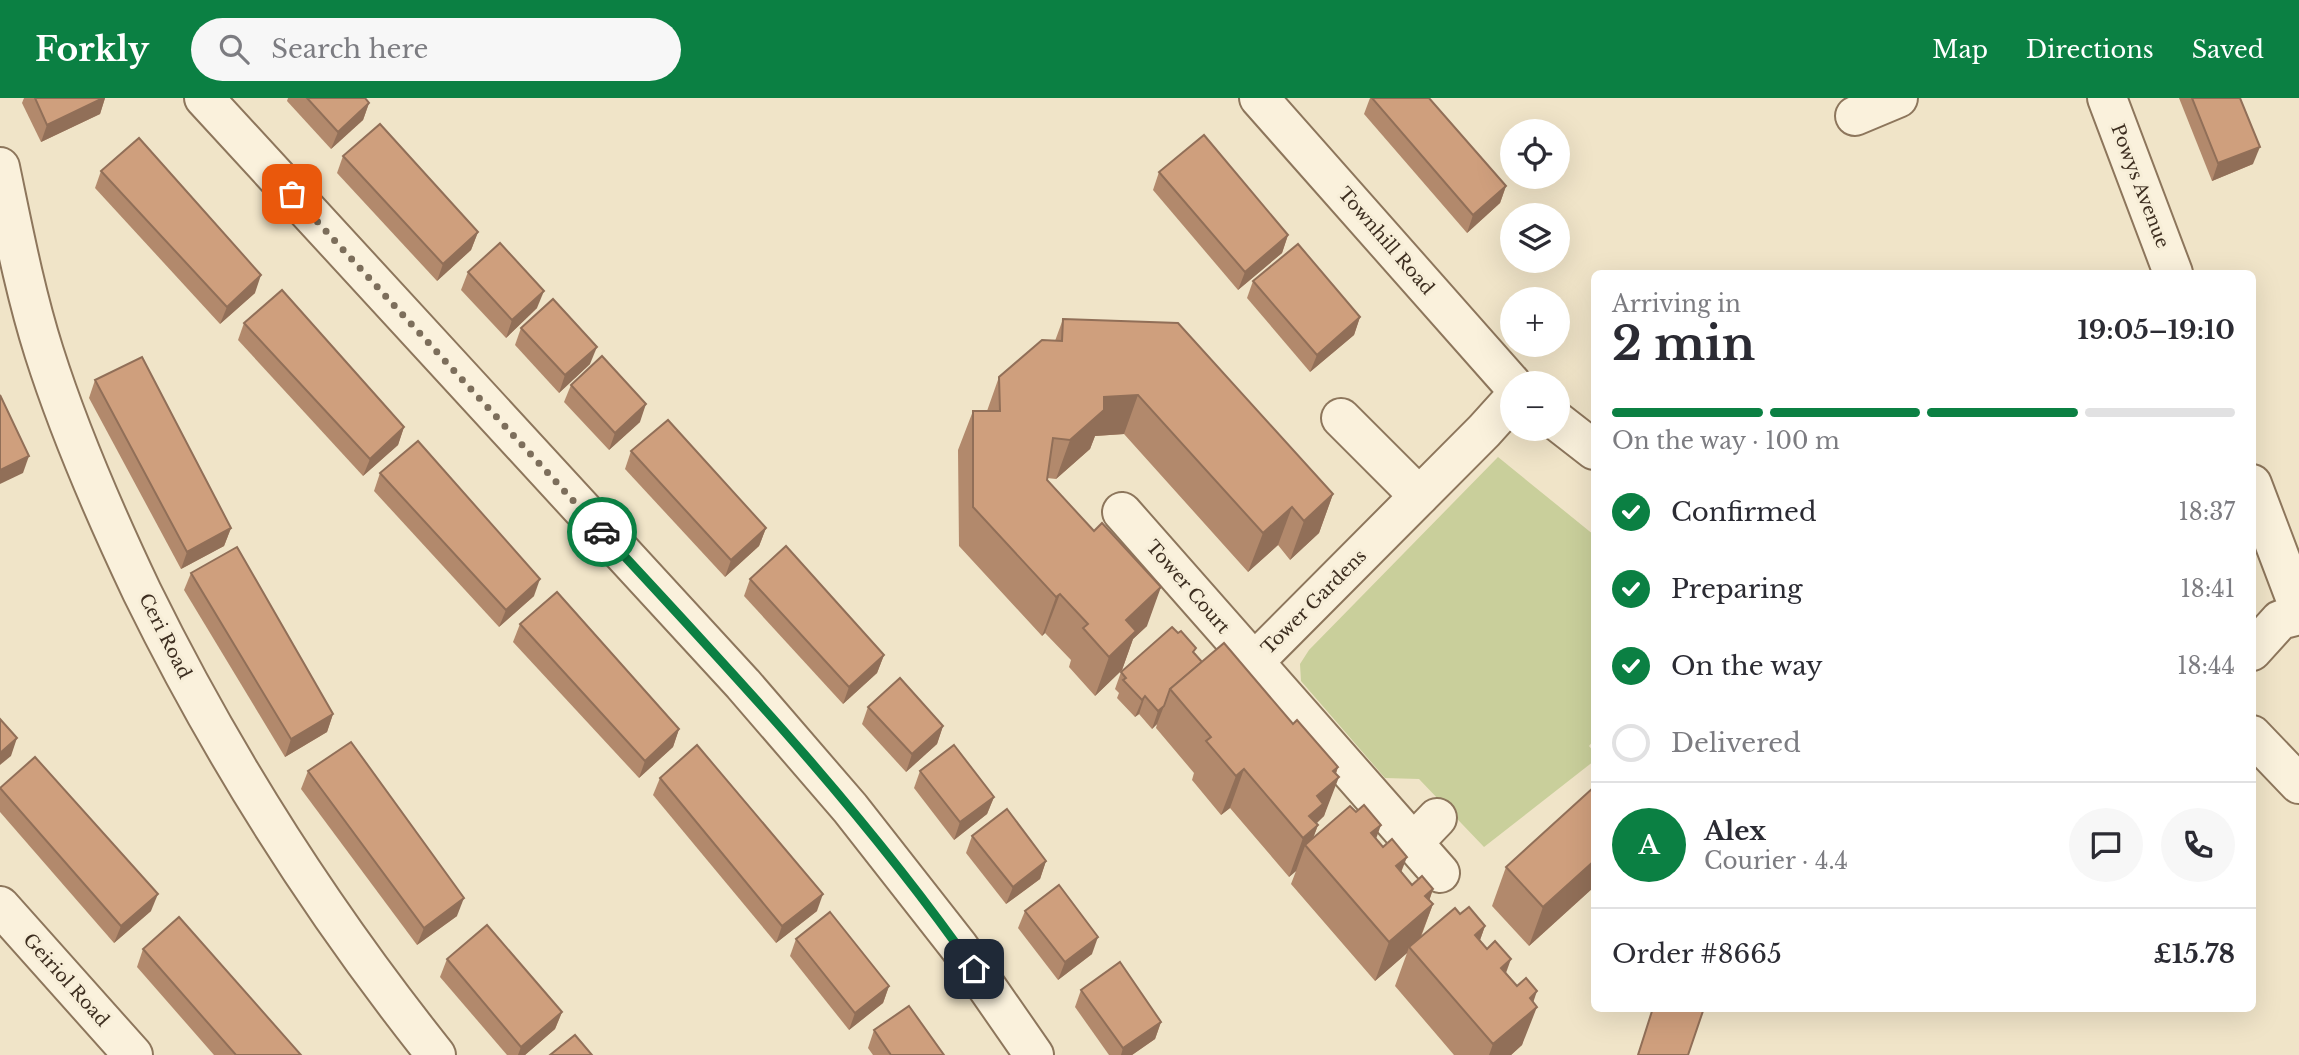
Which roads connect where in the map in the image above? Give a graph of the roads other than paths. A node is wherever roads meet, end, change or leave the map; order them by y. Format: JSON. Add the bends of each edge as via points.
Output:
{"nodes":[{"id":1,"x":204,"y":98,"type":"edge"},
{"id":2,"x":1259,"y":98,"type":"edge"},
{"id":3,"x":1898,"y":98,"type":"edge"},
{"id":4,"x":2107,"y":98,"type":"edge"},
{"id":5,"x":1855,"y":116,"type":"dead end"},
{"id":6,"x":0,"y":167,"type":"edge"},
{"id":7,"x":2172,"y":270,"type":"edge"},
{"id":8,"x":1500,"y":371,"type":"edge"},
{"id":9,"x":1500,"y":412,"type":"edge"},
{"id":10,"x":1341,"y":418,"type":"dead end"},
{"id":11,"x":1570,"y":431,"type":"edge"},
{"id":12,"x":1591,"y":448,"type":"edge"},
{"id":13,"x":2256,"y":495,"type":"edge"},
{"id":14,"x":1419,"y":496,"type":"junction"},
{"id":15,"x":1122,"y":512,"type":"dead end"},
{"id":16,"x":2299,"y":608,"type":"edge"},
{"id":17,"x":2299,"y":615,"type":"edge"},
{"id":18,"x":2256,"y":647,"type":"edge"},
{"id":19,"x":1254,"y":662,"type":"junction"},
{"id":20,"x":2256,"y":739,"type":"edge"},
{"id":21,"x":2299,"y":784,"type":"edge"},
{"id":22,"x":1440,"y":873,"type":"dead end"},
{"id":23,"x":0,"y":906,"type":"edge"},
{"id":24,"x":133,"y":1055,"type":"edge"},
{"id":25,"x":436,"y":1055,"type":"edge"},
{"id":26,"x":1034,"y":1055,"type":"edge"}],
"edges":[{"from":1,"to":26,"type":"street","via":[[743,684],[850,808],[950,936]]},
{"from":2,"to":8,"type":"street","name":"Townhill Road"},
{"from":3,"to":5,"type":"street"},
{"from":4,"to":7,"type":"street","name":"Powys Avenue"},
{"from":6,"to":25,"type":"street","name":"Ceri Road","via":[[43,351],[79,452],[167,642],[267,819],[337,924]]},
{"from":9,"to":14,"type":"street","name":"Tower Gardens"},
{"from":10,"to":14,"type":"street"},
{"from":11,"to":12,"type":"street"},
{"from":13,"to":16,"type":"street"},
{"from":14,"to":19,"type":"street","name":"Tower Gardens"},
{"from":15,"to":19,"type":"street","name":"Tower Court"},
{"from":17,"to":18,"type":"street","via":[[2280,620]]},
{"from":19,"to":22,"type":"street","name":"Tower Gardens","via":[[1425,830]]},
{"from":20,"to":21,"type":"street"},
{"from":23,"to":24,"type":"street","name":"Geiriol Road"}]}
